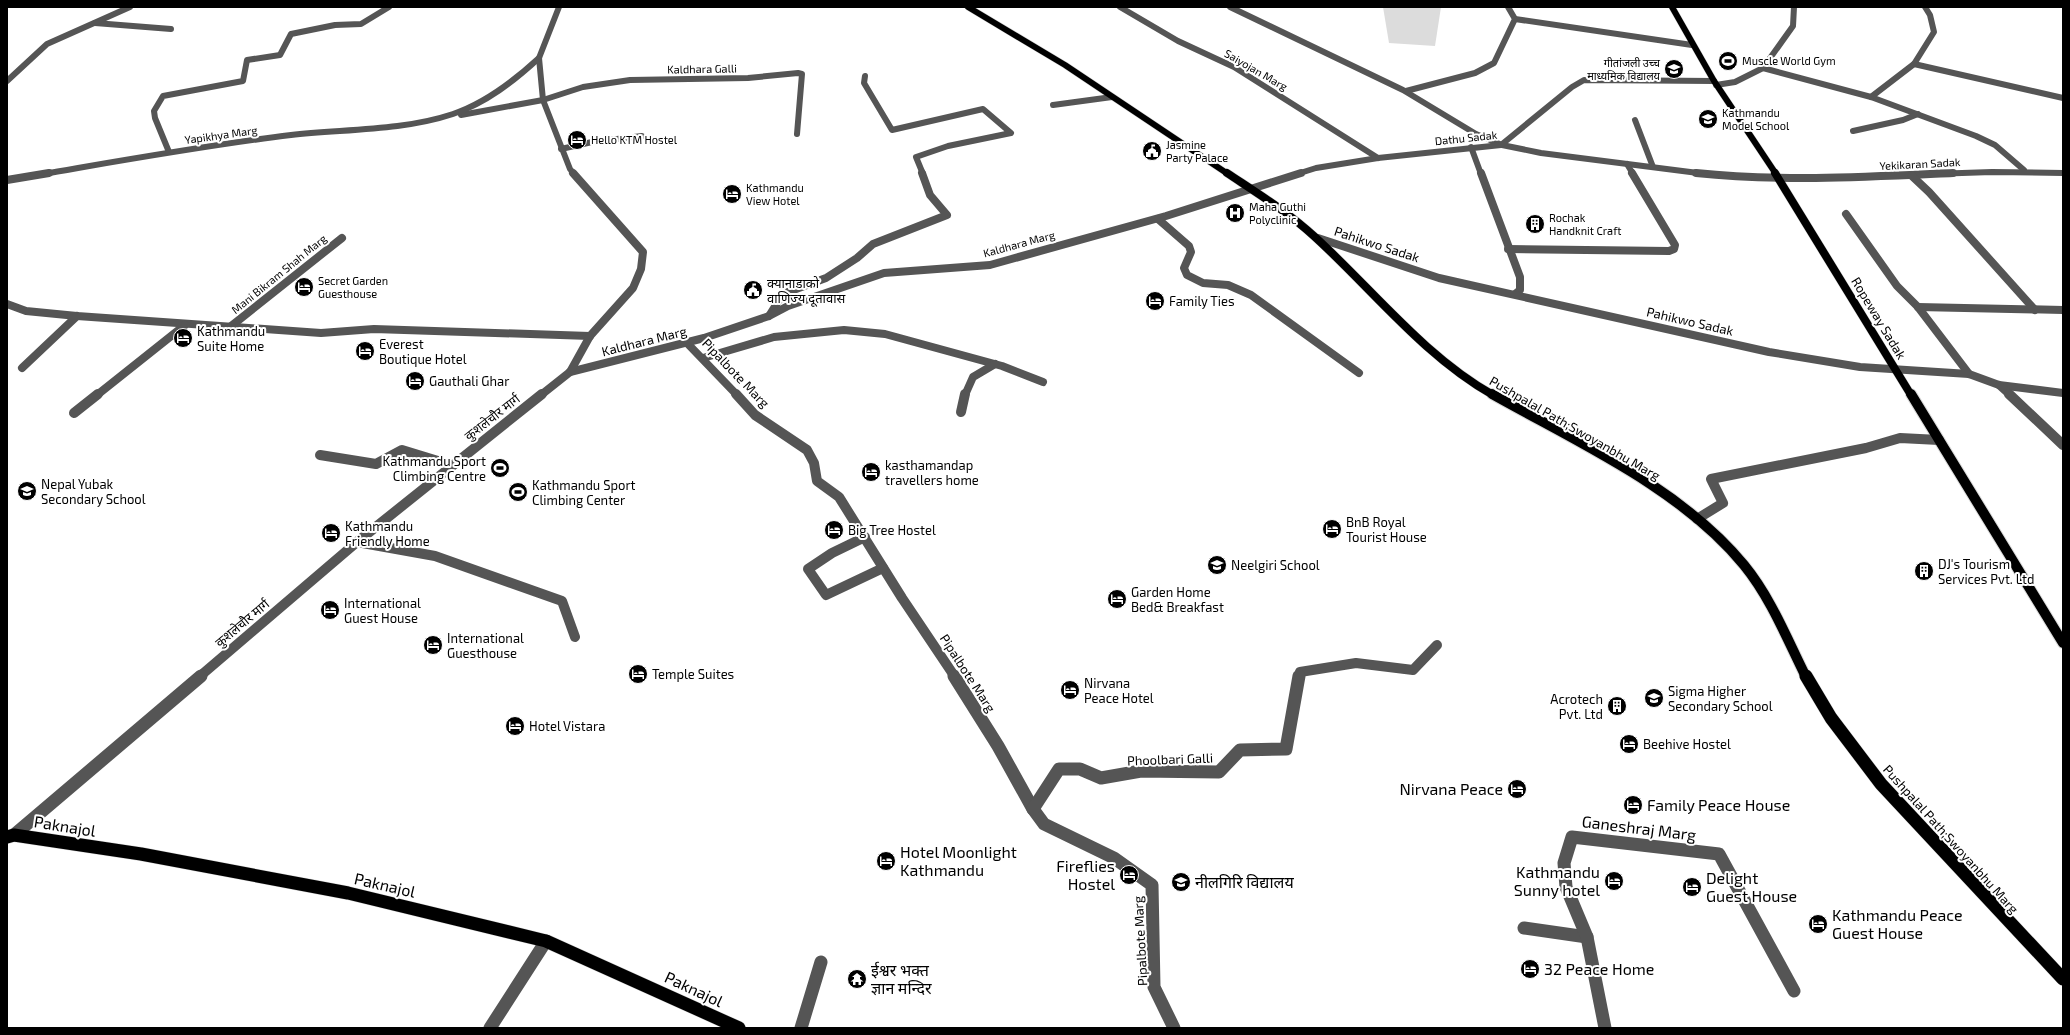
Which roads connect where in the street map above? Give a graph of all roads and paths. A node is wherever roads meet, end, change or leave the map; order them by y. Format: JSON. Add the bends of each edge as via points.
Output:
{"nodes":[{"id":1,"x":130,"y":7,"type":"edge"},
{"id":2,"x":389,"y":7,"type":"edge"},
{"id":3,"x":559,"y":7,"type":"edge"},
{"id":4,"x":968,"y":7,"type":"edge"},
{"id":5,"x":1120,"y":7,"type":"edge"},
{"id":6,"x":1230,"y":7,"type":"edge"},
{"id":7,"x":1508,"y":7,"type":"edge"},
{"id":8,"x":1672,"y":7,"type":"edge"},
{"id":9,"x":1794,"y":7,"type":"edge"},
{"id":10,"x":1925,"y":7,"type":"edge"},
{"id":11,"x":1515,"y":19,"type":"junction"},
{"id":12,"x":93,"y":23,"type":"junction"},
{"id":13,"x":171,"y":29,"type":"dead end"},
{"id":14,"x":1692,"y":45,"type":"junction"},
{"id":15,"x":539,"y":58,"type":"junction"},
{"id":16,"x":1914,"y":64,"type":"junction"},
{"id":17,"x":1764,"y":68,"type":"junction"},
{"id":18,"x":865,"y":76,"type":"dead end"},
{"id":19,"x":7,"y":81,"type":"edge"},
{"id":20,"x":1715,"y":83,"type":"junction"},
{"id":21,"x":1406,"y":91,"type":"junction"},
{"id":22,"x":1112,"y":97,"type":"junction"},
{"id":23,"x":1871,"y":97,"type":"junction"},
{"id":24,"x":2063,"y":98,"type":"edge"},
{"id":25,"x":543,"y":100,"type":"junction"},
{"id":26,"x":1052,"y":105,"type":"dead end"},
{"id":27,"x":1918,"y":114,"type":"junction"},
{"id":28,"x":439,"y":118,"type":"junction"},
{"id":29,"x":1635,"y":120,"type":"dead end"},
{"id":30,"x":1853,"y":131,"type":"dead end"},
{"id":31,"x":797,"y":134,"type":"dead end"},
{"id":32,"x":642,"y":136,"type":"dead end"},
{"id":33,"x":1501,"y":145,"type":"junction"},
{"id":34,"x":1471,"y":147,"type":"junction"},
{"id":35,"x":561,"y":149,"type":"junction"},
{"id":36,"x":169,"y":152,"type":"junction"},
{"id":37,"x":1378,"y":158,"type":"junction"},
{"id":38,"x":1627,"y":164,"type":"junction"},
{"id":39,"x":1653,"y":167,"type":"junction"},
{"id":40,"x":2024,"y":170,"type":"junction"},
{"id":41,"x":2063,"y":172,"type":"edge"},
{"id":42,"x":1912,"y":176,"type":"junction"},
{"id":43,"x":1779,"y":179,"type":"junction"},
{"id":44,"x":7,"y":180,"type":"edge"},
{"id":45,"x":1251,"y":188,"type":"junction"},
{"id":46,"x":1846,"y":214,"type":"dead end"},
{"id":47,"x":1158,"y":219,"type":"junction"},
{"id":48,"x":342,"y":238,"type":"dead end"},
{"id":49,"x":1318,"y":238,"type":"junction"},
{"id":50,"x":1508,"y":249,"type":"junction"},
{"id":51,"x":1515,"y":294,"type":"junction"},
{"id":52,"x":7,"y":304,"type":"edge"},
{"id":53,"x":1918,"y":307,"type":"junction"},
{"id":54,"x":2035,"y":310,"type":"junction"},
{"id":55,"x":2063,"y":310,"type":"edge"},
{"id":56,"x":77,"y":316,"type":"junction"},
{"id":57,"x":769,"y":316,"type":"junction"},
{"id":58,"x":185,"y":324,"type":"junction"},
{"id":59,"x":230,"y":327,"type":"junction"},
{"id":60,"x":590,"y":336,"type":"junction"},
{"id":61,"x":687,"y":343,"type":"junction"},
{"id":62,"x":703,"y":358,"type":"junction"},
{"id":63,"x":995,"y":364,"type":"junction"},
{"id":64,"x":22,"y":368,"type":"dead end"},
{"id":65,"x":1895,"y":370,"type":"junction"},
{"id":66,"x":570,"y":372,"type":"junction"},
{"id":67,"x":1358,"y":373,"type":"dead end"},
{"id":68,"x":1969,"y":374,"type":"junction"},
{"id":69,"x":1043,"y":382,"type":"dead end"},
{"id":70,"x":1999,"y":385,"type":"junction"},
{"id":71,"x":2063,"y":393,"type":"edge"},
{"id":72,"x":74,"y":412,"type":"dead end"},
{"id":73,"x":961,"y":412,"type":"dead end"},
{"id":74,"x":1939,"y":440,"type":"junction"},
{"id":75,"x":2063,"y":445,"type":"edge"},
{"id":76,"x":320,"y":454,"type":"dead end"},
{"id":77,"x":451,"y":465,"type":"junction"},
{"id":78,"x":1697,"y":520,"type":"junction"},
{"id":79,"x":865,"y":537,"type":"junction"},
{"id":80,"x":357,"y":542,"type":"junction"},
{"id":81,"x":883,"y":568,"type":"junction"},
{"id":82,"x":575,"y":637,"type":"dead end"},
{"id":83,"x":2063,"y":642,"type":"edge"},
{"id":84,"x":1437,"y":645,"type":"dead end"},
{"id":85,"x":1033,"y":809,"type":"junction"},
{"id":86,"x":10,"y":836,"type":"edge"},
{"id":87,"x":1524,"y":928,"type":"dead end"},
{"id":88,"x":1587,"y":937,"type":"junction"},
{"id":89,"x":546,"y":941,"type":"junction"},
{"id":90,"x":821,"y":962,"type":"dead end"},
{"id":91,"x":2063,"y":979,"type":"edge"},
{"id":92,"x":1794,"y":991,"type":"dead end"},
{"id":93,"x":490,"y":1028,"type":"edge"},
{"id":94,"x":739,"y":1028,"type":"edge"},
{"id":95,"x":801,"y":1028,"type":"edge"},
{"id":96,"x":1174,"y":1028,"type":"edge"},
{"id":97,"x":1605,"y":1028,"type":"edge"}],
"edges":[{"from":1,"to":12,"type":"street"},
{"from":2,"to":36,"type":"street","via":[[361,24],[335,25],[291,34],[280,55],[247,60],[243,81],[163,96],[154,111]]},
{"from":3,"to":15,"type":"street","name":"कुशलेचौर मार्ग"},
{"from":4,"to":22,"type":"main road","name":"Pushpalal Path;Swoyanbhu Marg","via":[[1024,39]]},
{"from":5,"to":37,"type":"street","name":"Saiyojan Marg","via":[[1178,41],[1234,67]]},
{"from":6,"to":21,"type":"street"},
{"from":7,"to":11,"type":"street"},
{"from":8,"to":14,"type":"main road","name":"Ropeway Sadak"},
{"from":9,"to":17,"type":"street","via":[[1792,26]]},
{"from":10,"to":16,"type":"street","via":[[1934,32]]},
{"from":11,"to":14,"type":"street"},
{"from":11,"to":21,"type":"street","via":[[1494,63],[1475,73]]},
{"from":12,"to":13,"type":"street"},
{"from":12,"to":19,"type":"street","via":[[41,48],[21,71]]},
{"from":14,"to":20,"type":"main road","name":"Ropeway Sadak"},
{"from":15,"to":25,"type":"street","name":"कुशलेचौर मार्ग"},
{"from":15,"to":28,"type":"street","name":"Yapikhya Marg","via":[[495,94],[468,108]]},
{"from":16,"to":23,"type":"street"},
{"from":16,"to":24,"type":"street"},
{"from":17,"to":20,"type":"street","name":"Dathu Sadak","via":[[1735,82]]},
{"from":17,"to":23,"type":"street"},
{"from":18,"to":57,"type":"street","via":[[864,83],[892,130],[983,109],[1011,133],[948,146],[916,158],[924,169],[924,180],[937,207],[947,215],[873,244],[826,278],[788,292],[779,300]]},
{"from":20,"to":33,"type":"street","name":"Dathu Sadak","via":[[1584,80]]},
{"from":20,"to":43,"type":"main road","name":"Ropeway Sadak"},
{"from":21,"to":33,"type":"street","via":[[1460,126]]},
{"from":22,"to":26,"type":"street"},
{"from":22,"to":45,"type":"main road","name":"Pushpalal Path;Swoyanbhu Marg"},
{"from":23,"to":27,"type":"street"},
{"from":25,"to":28,"type":"street","name":"Yapikhya Marg"},
{"from":25,"to":31,"type":"street","name":"Kaldhara Galli","via":[[583,87],[630,80],[724,79],[798,73],[802,74]]},
{"from":25,"to":35,"type":"street","name":"कुशलेचौर मार्ग"},
{"from":27,"to":30,"type":"street","via":[[1903,120]]},
{"from":27,"to":40,"type":"street","via":[[1995,145]]},
{"from":28,"to":36,"type":"street","name":"Yapikhya Marg"},
{"from":29,"to":39,"type":"street"},
{"from":32,"to":35,"type":"street"},
{"from":33,"to":34,"type":"street","name":"Dathu Sadak"},
{"from":33,"to":38,"type":"street","name":"Yekikaran Sadak"},
{"from":34,"to":37,"type":"street","name":"Dathu Sadak"},
{"from":34,"to":50,"type":"street"},
{"from":35,"to":60,"type":"street","name":"कुशलेचौर मार्ग","via":[[577,179],[643,252],[642,269],[633,288]]},
{"from":36,"to":44,"type":"street","name":"Yapikhya Marg"},
{"from":37,"to":45,"type":"street","name":"Dathu Sadak","via":[[1316,168]]},
{"from":38,"to":39,"type":"street","name":"Yekikaran Sadak"},
{"from":38,"to":50,"type":"street","via":[[1675,245],[1674,249],[1669,252]]},
{"from":39,"to":43,"type":"street","name":"Yekikaran Sadak"},
{"from":40,"to":41,"type":"street","name":"Yekikaran Sadak"},
{"from":40,"to":42,"type":"street","name":"Yekikaran Sadak"},
{"from":42,"to":43,"type":"street","name":"Yekikaran Sadak"},
{"from":42,"to":54,"type":"street"},
{"from":43,"to":65,"type":"main road","name":"Ropeway Sadak"},
{"from":45,"to":47,"type":"street","name":"Kaldhara Marg"},
{"from":45,"to":49,"type":"main road","name":"Pushpalal Path;Swoyanbhu Marg"},
{"from":46,"to":53,"type":"street","via":[[1897,286]]},
{"from":47,"to":57,"type":"street","name":"Kaldhara Marg","via":[[990,265],[884,273],[788,306]]},
{"from":47,"to":67,"type":"street","via":[[1188,246],[1191,252],[1184,268],[1187,275],[1203,283],[1228,286],[1252,295]]},
{"from":48,"to":59,"type":"street","name":"Mani Bikram Shah Marg"},
{"from":49,"to":51,"type":"street","name":"Pahikwo Sadak","via":[[1439,278]]},
{"from":49,"to":78,"type":"main road","name":"Pushpalal Path;Swoyanbhu Marg","via":[[1424,345],[1460,374],[1633,475]]},
{"from":50,"to":51,"type":"street","via":[[1520,277],[1520,290]]},
{"from":51,"to":65,"type":"street","name":"Pahikwo Sadak","via":[[1769,352]]},
{"from":52,"to":56,"type":"street","via":[[26,311]]},
{"from":53,"to":54,"type":"street"},
{"from":53,"to":68,"type":"street"},
{"from":54,"to":55,"type":"street"},
{"from":56,"to":58,"type":"street"},
{"from":56,"to":64,"type":"street"},
{"from":57,"to":61,"type":"street","name":"Kaldhara Marg"},
{"from":58,"to":59,"type":"street"},
{"from":58,"to":72,"type":"street"},
{"from":59,"to":60,"type":"street","via":[[321,333],[374,329]]},
{"from":60,"to":66,"type":"street","name":"कुशलेचौर मार्ग"},
{"from":61,"to":62,"type":"street","name":"Pipalbote Marg"},
{"from":61,"to":66,"type":"street","name":"Kaldhara Marg"},
{"from":62,"to":63,"type":"street","via":[[774,337],[844,330],[885,334]]},
{"from":62,"to":79,"type":"street","name":"Pipalbote Marg","via":[[755,415],[796,440],[807,450],[814,463],[817,481],[839,497]]},
{"from":63,"to":69,"type":"street"},
{"from":63,"to":73,"type":"street","via":[[971,377]]},
{"from":65,"to":68,"type":"street","name":"Pahikwo Sadak"},
{"from":65,"to":74,"type":"main road","name":"Ropeway Sadak"},
{"from":66,"to":77,"type":"street","name":"कुशलेचौर मार्ग"},
{"from":68,"to":70,"type":"street","name":"Pahikwo Sadak"},
{"from":70,"to":71,"type":"street","name":"Pahikwo Sadak"},
{"from":70,"to":75,"type":"street"},
{"from":74,"to":78,"type":"street","via":[[1900,438],[1866,448],[1711,479],[1723,503]]},
{"from":74,"to":83,"type":"main road","name":"Ropeway Sadak"},
{"from":76,"to":77,"type":"street","via":[[376,464],[402,450]]},
{"from":77,"to":80,"type":"street","name":"कुशलेचौर मार्ग"},
{"from":78,"to":91,"type":"main road","name":"Pushpalal Path;Swoyanbhu Marg","via":[[1733,552],[1753,576],[1771,604],[1811,687],[1849,744],[1902,809]]},
{"from":79,"to":81,"type":"street","name":"Pipalbote Marg"},
{"from":79,"to":81,"type":"street","via":[[832,553],[808,569],[826,595]]},
{"from":80,"to":82,"type":"street","via":[[435,556],[562,601]]},
{"from":80,"to":86,"type":"street","name":"कुशलेचौर मार्ग"},
{"from":81,"to":85,"type":"street","name":"Pipalbote Marg","via":[[998,746]]},
{"from":84,"to":85,"type":"street","name":"Phoolbari Galli","via":[[1413,670],[1356,663],[1300,672],[1286,749],[1240,750],[1219,772],[1141,771],[1101,778],[1080,769],[1059,769]]},
{"from":85,"to":96,"type":"street","name":"Pipalbote Marg","via":[[1044,824],[1114,858],[1152,885],[1154,987]]},
{"from":86,"to":89,"type":"main road","name":"Paknajol","via":[[142,854],[348,893]]},
{"from":87,"to":88,"type":"street"},
{"from":88,"to":92,"type":"street","name":"Ganeshraj Marg","via":[[1566,887],[1564,863],[1572,837],[1719,854]]},
{"from":88,"to":97,"type":"street","name":"Ganeshraj Marg"},
{"from":89,"to":93,"type":"street"},
{"from":89,"to":94,"type":"main road","name":"Paknajol"},
{"from":90,"to":95,"type":"street"}]}
